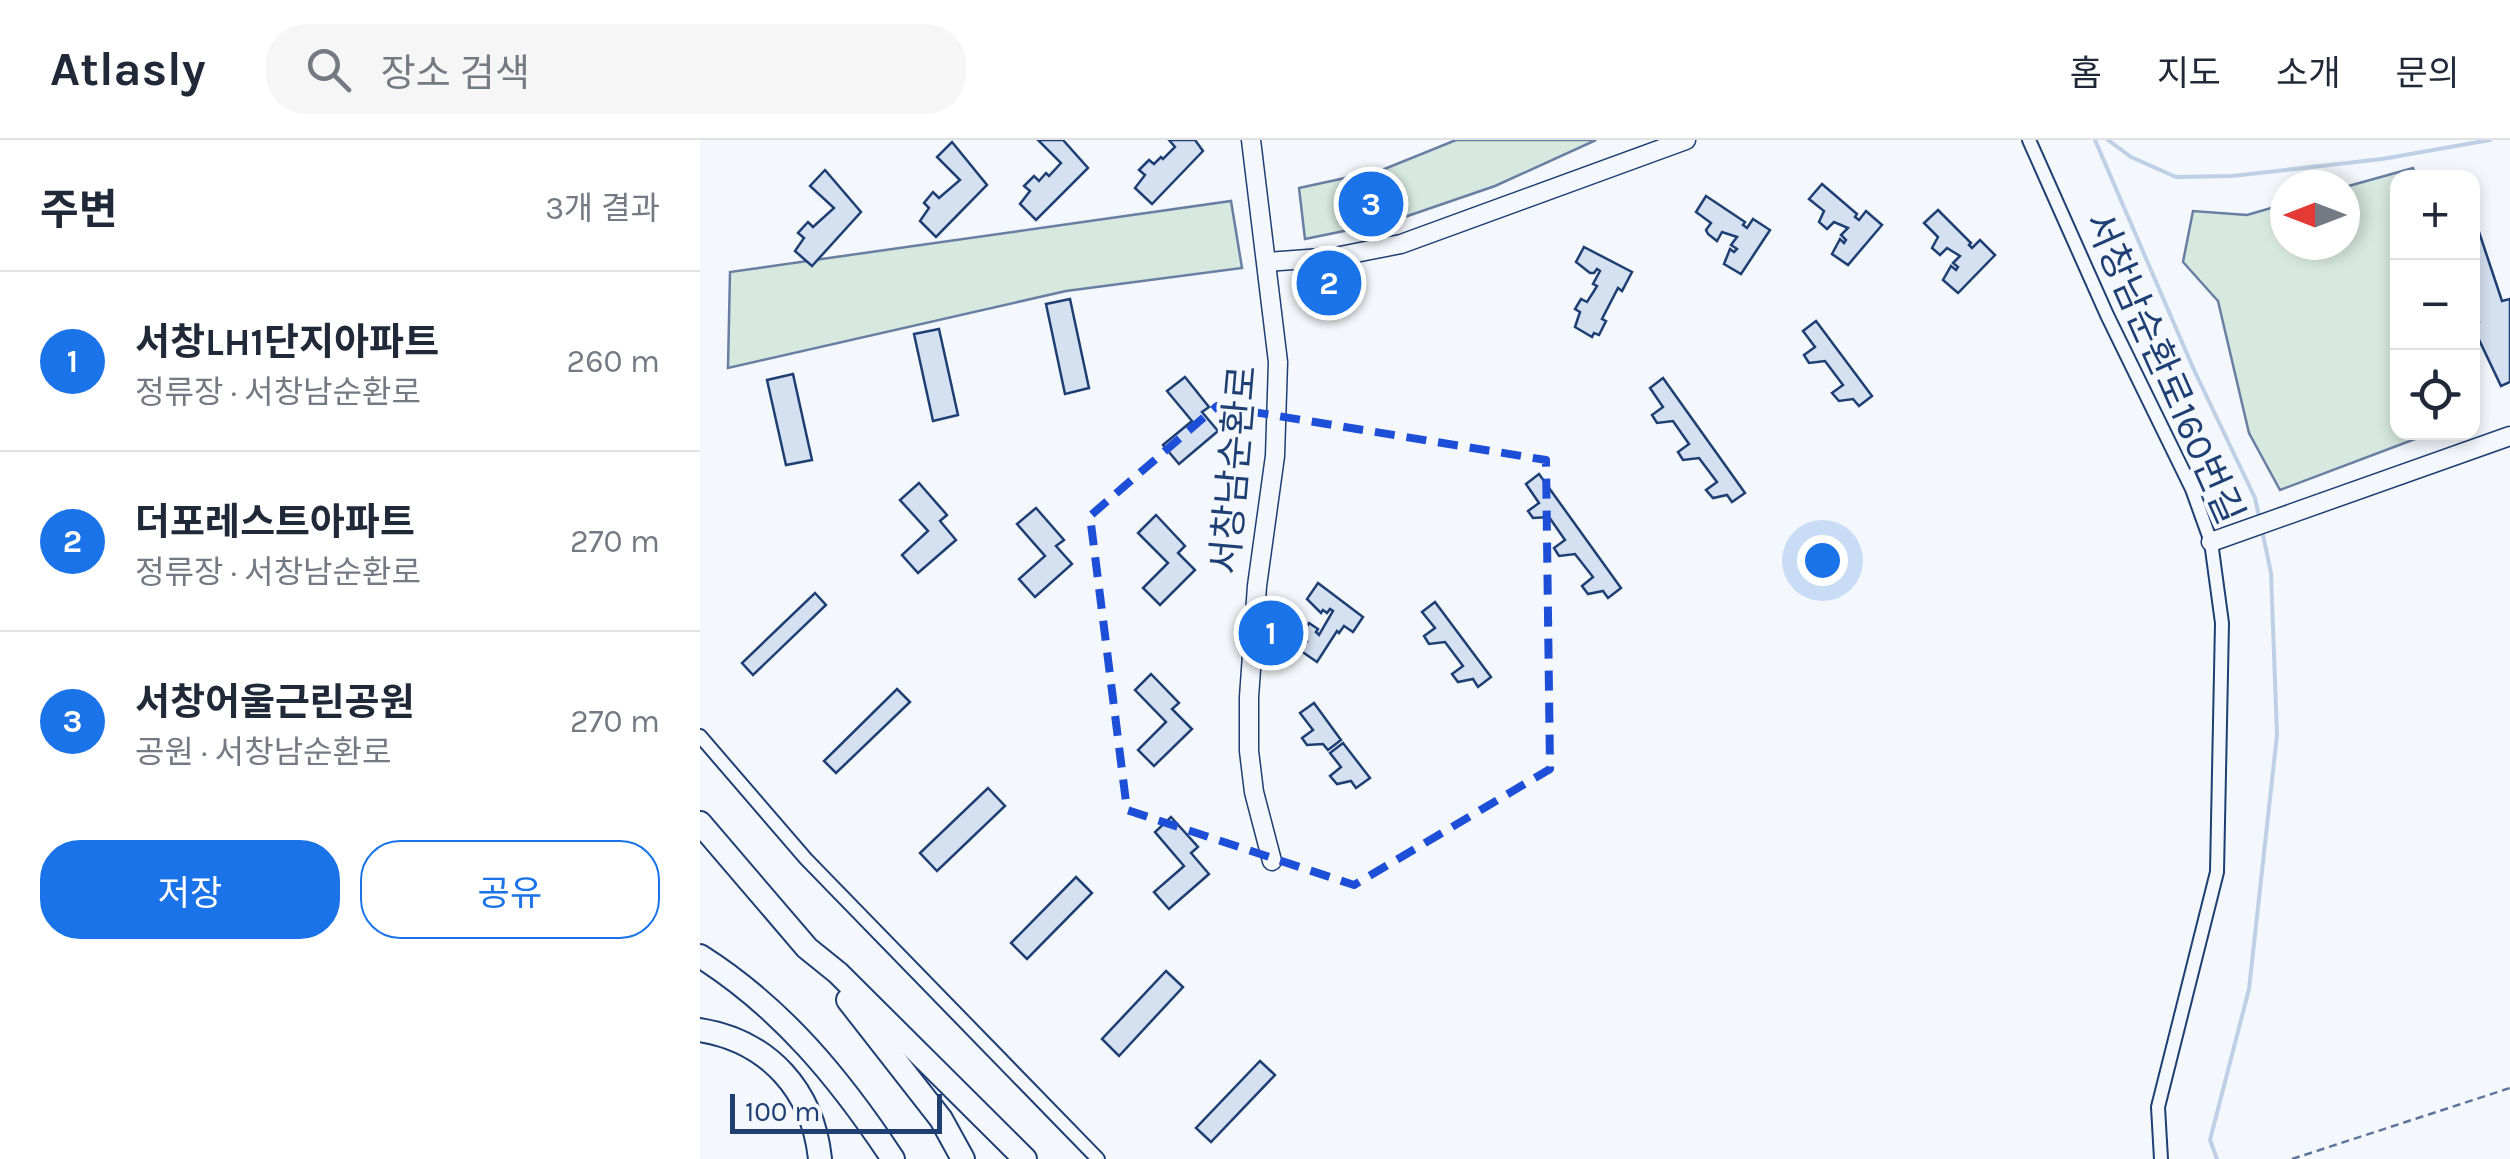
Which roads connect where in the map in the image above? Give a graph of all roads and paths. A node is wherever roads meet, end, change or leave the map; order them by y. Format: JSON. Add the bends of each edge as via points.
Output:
{"nodes":[{"id":1,"x":1251,"y":140,"type":"edge"},
{"id":2,"x":1686,"y":140,"type":"edge"},
{"id":3,"x":2029,"y":140,"type":"edge"},
{"id":4,"x":1267,"y":262,"type":"junction"},
{"id":5,"x":2510,"y":436,"type":"edge"},
{"id":6,"x":2219,"y":539,"type":"junction"},
{"id":7,"x":700,"y":739,"type":"edge"},
{"id":8,"x":700,"y":823,"type":"edge"},
{"id":9,"x":1272,"y":861,"type":"dead end"},
{"id":10,"x":807,"y":948,"type":"junction"},
{"id":11,"x":700,"y":956,"type":"edge"},
{"id":12,"x":700,"y":1030,"type":"edge"},
{"id":13,"x":2510,"y":1088,"type":"edge"},
{"id":14,"x":820,"y":1159,"type":"edge"},
{"id":15,"x":893,"y":1159,"type":"edge"},
{"id":16,"x":962,"y":1159,"type":"edge"},
{"id":17,"x":1025,"y":1159,"type":"edge"},
{"id":18,"x":1098,"y":1159,"type":"edge"},
{"id":19,"x":2161,"y":1159,"type":"edge"},
{"id":20,"x":2292,"y":1159,"type":"edge"}],
"edges":[{"from":1,"to":4,"type":"street","name":"서창남순환로"},
{"from":2,"to":4,"type":"street","via":[[1400,244]]},
{"from":3,"to":6,"type":"street","name":"서창남순환로160번길"},
{"from":4,"to":9,"type":"street","name":"서창남순환로","via":[[1278,362],[1275,456],[1257,586],[1249,751]]},
{"from":5,"to":6,"type":"street"},
{"from":6,"to":19,"type":"street","name":"서창남순환로160번길","via":[[2217,872],[2158,1107]]},
{"from":7,"to":18,"type":"street","via":[[806,859]]},
{"from":8,"to":10,"type":"highway"},
{"from":10,"to":16,"type":"highway","via":[[942,1119]]},
{"from":10,"to":17,"type":"highway"},
{"from":11,"to":15,"type":"highway","via":[[804,1041]]},
{"from":12,"to":14,"type":"highway","via":[[752,1047],[784,1073],[817,1129]]},
{"from":13,"to":20,"type":"path"}]}
